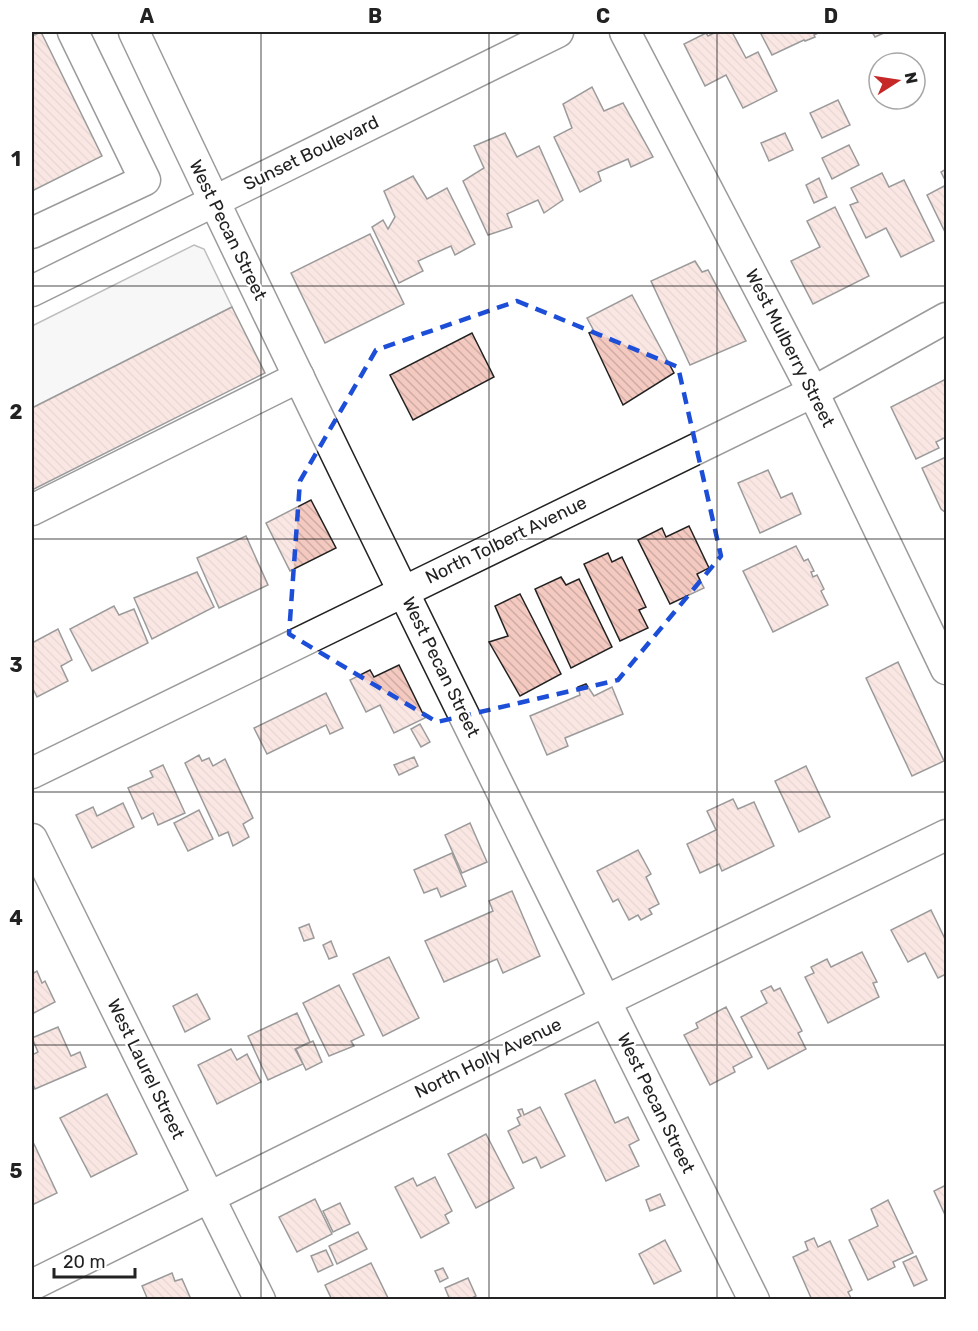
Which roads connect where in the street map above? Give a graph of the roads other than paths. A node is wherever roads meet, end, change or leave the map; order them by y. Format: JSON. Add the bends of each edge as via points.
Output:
{"nodes":[{"id":1,"x":73,"y":32,"type":"edge"},
{"id":2,"x":134,"y":32,"type":"edge"},
{"id":3,"x":558,"y":32,"type":"edge"},
{"id":4,"x":625,"y":32,"type":"edge"},
{"id":5,"x":214,"y":201,"type":"junction"},
{"id":6,"x":32,"y":233,"type":"edge"},
{"id":7,"x":32,"y":291,"type":"edge"},
{"id":8,"x":946,"y":318,"type":"edge"},
{"id":9,"x":299,"y":376,"type":"junction"},
{"id":10,"x":813,"y":392,"type":"junction"},
{"id":11,"x":32,"y":510,"type":"edge"},
{"id":12,"x":403,"y":590,"type":"junction"},
{"id":13,"x":946,"y":669,"type":"edge"},
{"id":14,"x":32,"y":773,"type":"edge"},
{"id":15,"x":946,"y":835,"type":"edge"},
{"id":16,"x":32,"y":839,"type":"edge"},
{"id":17,"x":605,"y":1001,"type":"junction"},
{"id":18,"x":210,"y":1196,"type":"junction"},
{"id":19,"x":32,"y":1285,"type":"edge"},
{"id":20,"x":260,"y":1299,"type":"edge"},
{"id":21,"x":754,"y":1299,"type":"edge"}],
"edges":[{"from":1,"to":6,"type":"street","via":[[145,180]]},
{"from":2,"to":5,"type":"street","name":"West Pecan Street"},
{"from":3,"to":5,"type":"street","name":"Sunset Boulevard"},
{"from":4,"to":10,"type":"street","name":"West Mulberry Street"},
{"from":5,"to":7,"type":"street","name":"Sunset Boulevard"},
{"from":5,"to":9,"type":"street","name":"West Pecan Street"},
{"from":8,"to":10,"type":"street","name":"North Tolbert Avenue"},
{"from":9,"to":11,"type":"street"},
{"from":9,"to":12,"type":"street","name":"West Pecan Street"},
{"from":10,"to":12,"type":"street","name":"North Tolbert Avenue"},
{"from":10,"to":13,"type":"street","name":"West Mulberry Street"},
{"from":12,"to":14,"type":"street","name":"North Tolbert Avenue"},
{"from":12,"to":17,"type":"street","name":"West Pecan Street"},
{"from":15,"to":17,"type":"street","name":"North Holly Avenue"},
{"from":16,"to":18,"type":"street","name":"West Laurel Street"},
{"from":17,"to":18,"type":"street","name":"North Holly Avenue"},
{"from":17,"to":21,"type":"street","name":"West Pecan Street"},
{"from":18,"to":19,"type":"street","name":"North Holly Avenue"},
{"from":18,"to":20,"type":"street","name":"West Laurel Street"}]}
